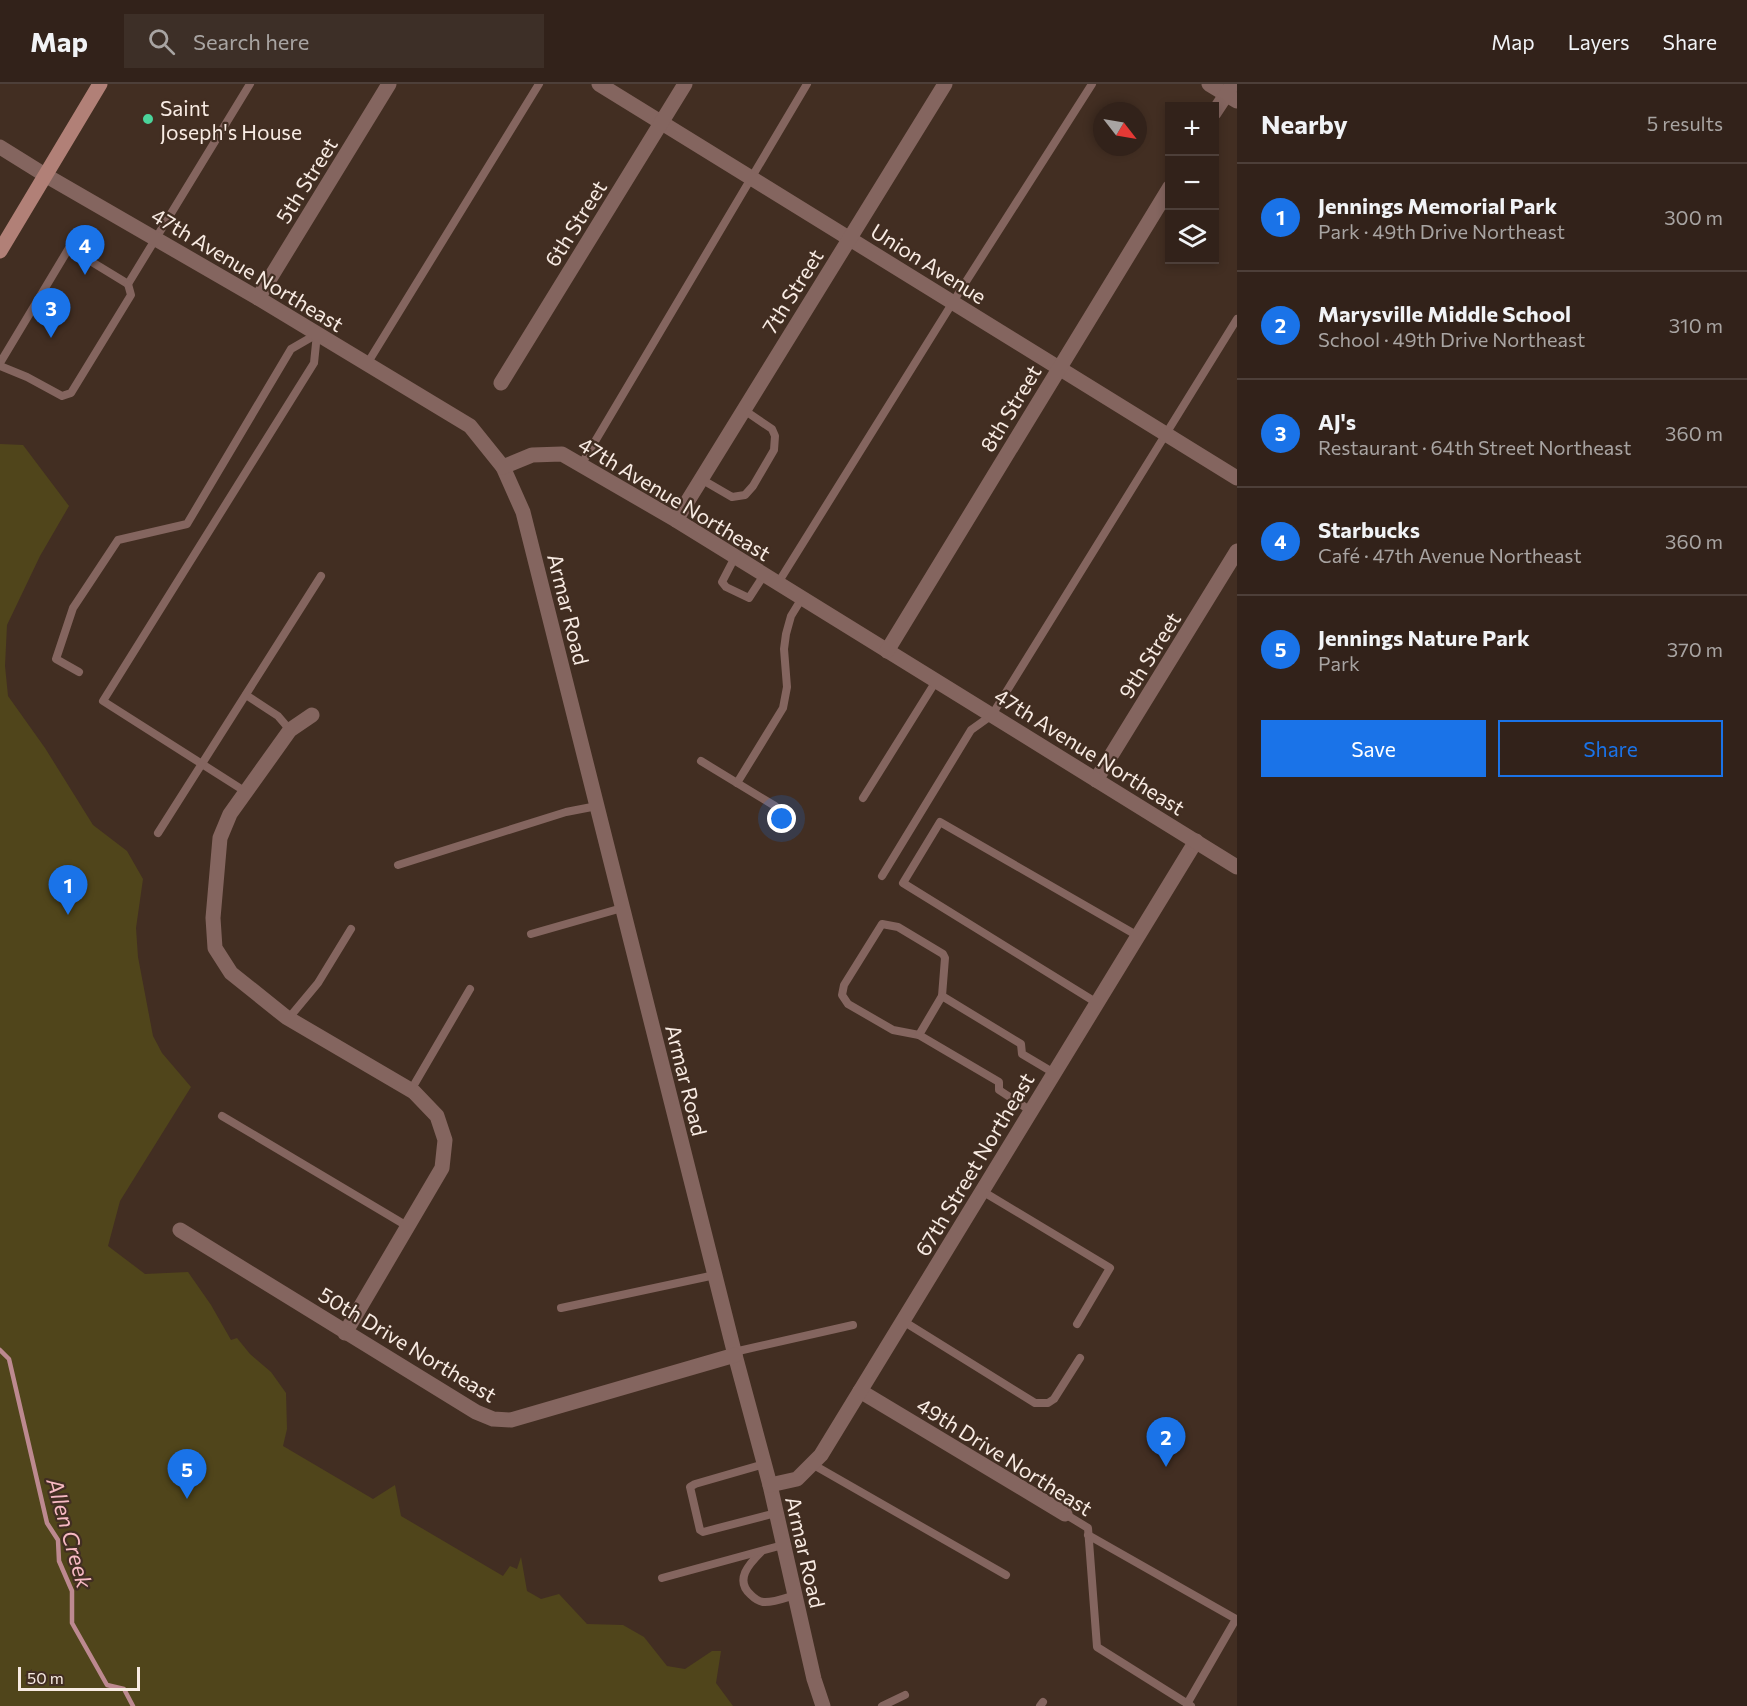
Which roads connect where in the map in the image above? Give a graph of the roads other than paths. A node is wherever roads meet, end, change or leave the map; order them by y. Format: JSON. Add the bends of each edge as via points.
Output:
{"nodes":[{"id":1,"x":100,"y":84,"type":"edge"},
{"id":2,"x":250,"y":84,"type":"edge"},
{"id":3,"x":389,"y":84,"type":"edge"},
{"id":4,"x":539,"y":84,"type":"edge"},
{"id":5,"x":599,"y":84,"type":"edge"},
{"id":6,"x":685,"y":84,"type":"edge"},
{"id":7,"x":807,"y":84,"type":"edge"},
{"id":8,"x":945,"y":84,"type":"edge"},
{"id":9,"x":1092,"y":84,"type":"edge"},
{"id":10,"x":1209,"y":84,"type":"edge"},
{"id":11,"x":1232,"y":93,"type":"edge"},
{"id":12,"x":1219,"y":109,"type":"edge"},
{"id":13,"x":662,"y":123,"type":"junction"},
{"id":14,"x":0,"y":147,"type":"edge"},
{"id":15,"x":45,"y":174,"type":"junction"},
{"id":16,"x":750,"y":177,"type":"junction"},
{"id":17,"x":1165,"y":195,"type":"edge"},
{"id":18,"x":155,"y":238,"type":"junction"},
{"id":19,"x":849,"y":238,"type":"junction"},
{"id":20,"x":0,"y":251,"type":"edge"},
{"id":21,"x":128,"y":284,"type":"junction"},
{"id":22,"x":258,"y":298,"type":"junction"},
{"id":23,"x":953,"y":302,"type":"junction"},
{"id":24,"x":1237,"y":319,"type":"edge"},
{"id":25,"x":317,"y":334,"type":"junction"},
{"id":26,"x":0,"y":364,"type":"edge"},
{"id":27,"x":367,"y":364,"type":"junction"},
{"id":28,"x":1059,"y":368,"type":"junction"},
{"id":29,"x":501,"y":383,"type":"dead end"},
{"id":30,"x":744,"y":410,"type":"junction"},
{"id":31,"x":1166,"y":434,"type":"junction"},
{"id":32,"x":581,"y":465,"type":"junction"},
{"id":33,"x":503,"y":467,"type":"junction"},
{"id":34,"x":702,"y":478,"type":"junction"},
{"id":35,"x":1237,"y":478,"type":"edge"},
{"id":36,"x":676,"y":520,"type":"junction"},
{"id":37,"x":1237,"y":551,"type":"edge"},
{"id":38,"x":735,"y":557,"type":"junction"},
{"id":39,"x":764,"y":574,"type":"junction"},
{"id":40,"x":321,"y":576,"type":"dead end"},
{"id":41,"x":778,"y":583,"type":"junction"},
{"id":42,"x":802,"y":598,"type":"junction"},
{"id":43,"x":887,"y":651,"type":"junction"},
{"id":44,"x":79,"y":672,"type":"dead end"},
{"id":45,"x":936,"y":681,"type":"junction"},
{"id":46,"x":246,"y":695,"type":"junction"},
{"id":47,"x":312,"y":715,"type":"dead end"},
{"id":48,"x":992,"y":715,"type":"junction"},
{"id":49,"x":290,"y":730,"type":"junction"},
{"id":50,"x":701,"y":760,"type":"dead end"},
{"id":51,"x":202,"y":764,"type":"junction"},
{"id":52,"x":1096,"y":780,"type":"junction"},
{"id":53,"x":737,"y":783,"type":"junction"},
{"id":54,"x":246,"y":792,"type":"junction"},
{"id":55,"x":863,"y":798,"type":"dead end"},
{"id":56,"x":775,"y":806,"type":"dead end"},
{"id":57,"x":597,"y":807,"type":"junction"},
{"id":58,"x":158,"y":833,"type":"dead end"},
{"id":59,"x":1196,"y":841,"type":"junction"},
{"id":60,"x":398,"y":865,"type":"dead end"},
{"id":61,"x":1237,"y":867,"type":"edge"},
{"id":62,"x":882,"y":876,"type":"dead end"},
{"id":63,"x":622,"y":909,"type":"junction"},
{"id":64,"x":351,"y":929,"type":"dead end"},
{"id":65,"x":531,"y":934,"type":"dead end"},
{"id":66,"x":1138,"y":936,"type":"junction"},
{"id":67,"x":470,"y":989,"type":"dead end"},
{"id":68,"x":942,"y":996,"type":"junction"},
{"id":69,"x":1097,"y":1004,"type":"junction"},
{"id":70,"x":288,"y":1019,"type":"junction"},
{"id":71,"x":919,"y":1035,"type":"junction"},
{"id":72,"x":1054,"y":1073,"type":"junction"},
{"id":73,"x":411,"y":1090,"type":"junction"},
{"id":74,"x":1031,"y":1111,"type":"junction"},
{"id":75,"x":222,"y":1116,"type":"dead end"},
{"id":76,"x":982,"y":1191,"type":"junction"},
{"id":77,"x":407,"y":1226,"type":"junction"},
{"id":78,"x":180,"y":1230,"type":"dead end"},
{"id":79,"x":715,"y":1275,"type":"junction"},
{"id":80,"x":561,"y":1308,"type":"dead end"},
{"id":81,"x":903,"y":1321,"type":"junction"},
{"id":82,"x":1077,"y":1324,"type":"dead end"},
{"id":83,"x":853,"y":1325,"type":"dead end"},
{"id":84,"x":345,"y":1333,"type":"junction"},
{"id":85,"x":734,"y":1353,"type":"junction"},
{"id":86,"x":1080,"y":1358,"type":"dead end"},
{"id":87,"x":860,"y":1391,"type":"junction"},
{"id":88,"x":764,"y":1464,"type":"junction"},
{"id":89,"x":812,"y":1464,"type":"junction"},
{"id":90,"x":770,"y":1485,"type":"junction"},
{"id":91,"x":776,"y":1513,"type":"junction"},
{"id":92,"x":1065,"y":1514,"type":"joint"},
{"id":93,"x":1088,"y":1534,"type":"junction"},
{"id":94,"x":783,"y":1545,"type":"junction"},
{"id":95,"x":762,"y":1551,"type":"junction"},
{"id":96,"x":1006,"y":1575,"type":"dead end"},
{"id":97,"x":662,"y":1578,"type":"dead end"},
{"id":98,"x":795,"y":1595,"type":"junction"},
{"id":99,"x":905,"y":1695,"type":"dead end"},
{"id":100,"x":1189,"y":1705,"type":"edge"},
{"id":101,"x":823,"y":1706,"type":"edge"},
{"id":102,"x":882,"y":1706,"type":"edge"}],
"edges":[{"from":1,"to":15,"type":"main road"},
{"from":2,"to":18,"type":"lane"},
{"from":3,"to":22,"type":"street","name":"5th Street"},
{"from":4,"to":27,"type":"lane"},
{"from":5,"to":13,"type":"street","name":"Union Avenue"},
{"from":6,"to":13,"type":"street","name":"6th Street"},
{"from":7,"to":16,"type":"lane"},
{"from":8,"to":19,"type":"street","name":"7th Street"},
{"from":9,"to":23,"type":"lane"},
{"from":10,"to":11,"type":"street"},
{"from":11,"to":12,"type":"street"},
{"from":13,"to":16,"type":"street","name":"Union Avenue"},
{"from":13,"to":29,"type":"street","name":"6th Street"},
{"from":14,"to":15,"type":"street","name":"47th Avenue Northeast"},
{"from":15,"to":18,"type":"street","name":"47th Avenue Northeast"},
{"from":15,"to":20,"type":"main road"},
{"from":16,"to":19,"type":"street","name":"Union Avenue"},
{"from":16,"to":32,"type":"lane"},
{"from":17,"to":28,"type":"street","name":"8th Street"},
{"from":18,"to":21,"type":"lane"},
{"from":18,"to":22,"type":"street","name":"47th Avenue Northeast"},
{"from":19,"to":23,"type":"street","name":"Union Avenue"},
{"from":19,"to":30,"type":"street","name":"7th Street"},
{"from":21,"to":26,"type":"lane","via":[[69,248]]},
{"from":21,"to":26,"type":"lane","via":[[131,296],[71,393],[62,396]]},
{"from":22,"to":25,"type":"street","name":"47th Avenue Northeast"},
{"from":23,"to":28,"type":"street","name":"Union Avenue"},
{"from":23,"to":41,"type":"lane"},
{"from":24,"to":31,"type":"lane"},
{"from":25,"to":27,"type":"street","name":"47th Avenue Northeast"},
{"from":25,"to":44,"type":"lane","via":[[291,349],[187,524],[118,540],[73,608],[56,659]]},
{"from":25,"to":51,"type":"lane","via":[[314,363],[103,701]]},
{"from":27,"to":33,"type":"street","name":"47th Avenue Northeast","via":[[470,426]]},
{"from":28,"to":31,"type":"street","name":"Union Avenue"},
{"from":28,"to":43,"type":"street","name":"8th Street"},
{"from":30,"to":34,"type":"street","name":"7th Street"},
{"from":30,"to":34,"type":"lane","via":[[765,422],[775,436],[774,450],[753,486],[745,495],[732,497]]},
{"from":31,"to":35,"type":"street","name":"Union Avenue"},
{"from":31,"to":48,"type":"lane"},
{"from":32,"to":33,"type":"street","name":"47th Avenue Northeast","via":[[562,454],[532,455]]},
{"from":32,"to":36,"type":"street","name":"47th Avenue Northeast"},
{"from":33,"to":57,"type":"street","name":"Armar Road","via":[[522,512]]},
{"from":34,"to":36,"type":"street","name":"7th Street"},
{"from":36,"to":38,"type":"street","name":"47th Avenue Northeast"},
{"from":37,"to":52,"type":"street","name":"9th Street"},
{"from":38,"to":39,"type":"street","name":"47th Avenue Northeast"},
{"from":38,"to":39,"type":"lane","via":[[722,582],[726,587],[749,598]]},
{"from":39,"to":41,"type":"street","name":"47th Avenue Northeast"},
{"from":40,"to":46,"type":"lane"},
{"from":41,"to":42,"type":"street","name":"47th Avenue Northeast"},
{"from":42,"to":43,"type":"street","name":"47th Avenue Northeast"},
{"from":42,"to":53,"type":"lane","via":[[786,634],[787,687],[783,708]]},
{"from":43,"to":45,"type":"street","name":"47th Avenue Northeast"},
{"from":45,"to":48,"type":"street","name":"47th Avenue Northeast"},
{"from":45,"to":55,"type":"lane"},
{"from":46,"to":49,"type":"lane","via":[[278,716]]},
{"from":46,"to":51,"type":"lane"},
{"from":47,"to":49,"type":"street"},
{"from":48,"to":52,"type":"street","name":"47th Avenue Northeast"},
{"from":48,"to":62,"type":"lane","via":[[971,730]]},
{"from":49,"to":54,"type":"street"},
{"from":50,"to":53,"type":"lane"},
{"from":51,"to":54,"type":"lane"},
{"from":51,"to":58,"type":"lane"},
{"from":52,"to":59,"type":"street","name":"47th Avenue Northeast"},
{"from":53,"to":56,"type":"lane"},
{"from":54,"to":70,"type":"street","via":[[230,814],[220,838],[213,918],[215,948],[231,973]]},
{"from":57,"to":60,"type":"lane","via":[[566,812]]},
{"from":57,"to":63,"type":"street","name":"Armar Road"},
{"from":59,"to":61,"type":"street","name":"47th Avenue Northeast"},
{"from":59,"to":66,"type":"street","name":"67th Street Northeast"},
{"from":63,"to":65,"type":"lane"},
{"from":63,"to":79,"type":"street","name":"Armar Road"},
{"from":64,"to":70,"type":"lane","via":[[318,983]]},
{"from":66,"to":69,"type":"street","name":"67th Street Northeast"},
{"from":66,"to":69,"type":"lane","via":[[940,822],[915,863],[903,883]]},
{"from":67,"to":73,"type":"lane"},
{"from":68,"to":71,"type":"lane"},
{"from":68,"to":71,"type":"lane","via":[[943,954],[898,927],[882,924],[844,984],[842,995],[848,1004],[893,1030]]},
{"from":68,"to":72,"type":"lane","via":[[1021,1044],[1022,1054]]},
{"from":69,"to":72,"type":"street","name":"67th Street Northeast"},
{"from":70,"to":73,"type":"street"},
{"from":71,"to":74,"type":"lane","via":[[999,1082],[999,1090]]},
{"from":72,"to":74,"type":"street","name":"67th Street Northeast"},
{"from":73,"to":77,"type":"street","via":[[437,1116],[445,1140],[442,1168]]},
{"from":74,"to":76,"type":"street","name":"67th Street Northeast"},
{"from":75,"to":77,"type":"lane"},
{"from":76,"to":81,"type":"street","name":"67th Street Northeast"},
{"from":76,"to":82,"type":"lane","via":[[1110,1268]]},
{"from":77,"to":84,"type":"street"},
{"from":78,"to":84,"type":"street","name":"50th Drive Northeast"},
{"from":79,"to":80,"type":"lane"},
{"from":79,"to":85,"type":"street","name":"Armar Road"},
{"from":81,"to":86,"type":"lane","via":[[1035,1403],[1054,1399]]},
{"from":81,"to":87,"type":"street","name":"67th Street Northeast"},
{"from":83,"to":85,"type":"lane"},
{"from":84,"to":85,"type":"street","name":"50th Drive Northeast","via":[[476,1412],[493,1419],[511,1420]]},
{"from":85,"to":88,"type":"street","name":"Armar Road"},
{"from":87,"to":89,"type":"street","name":"67th Street Northeast"},
{"from":87,"to":92,"type":"street","name":"49th Drive Northeast"},
{"from":88,"to":90,"type":"street","name":"Armar Road"},
{"from":88,"to":91,"type":"lane","via":[[690,1487],[700,1530]]},
{"from":89,"to":90,"type":"street","name":"67th Street Northeast","via":[[797,1479]]},
{"from":89,"to":96,"type":"lane"},
{"from":90,"to":91,"type":"street","name":"Armar Road"},
{"from":91,"to":94,"type":"street","name":"Armar Road"},
{"from":92,"to":93,"type":"lane","name":"49th Drive Northeast","via":[[1088,1528]]},
{"from":93,"to":100,"type":"lane","name":"49th Drive Northeast","via":[[1097,1647]]},
{"from":93,"to":100,"type":"lane","via":[[1236,1619]]},
{"from":94,"to":95,"type":"lane"},
{"from":94,"to":98,"type":"street","name":"Armar Road"},
{"from":95,"to":97,"type":"lane"},
{"from":95,"to":98,"type":"lane","via":[[745,1572],[742,1583],[746,1590],[764,1602]]},
{"from":98,"to":101,"type":"street","name":"Armar Road"},
{"from":99,"to":102,"type":"lane"}]}
